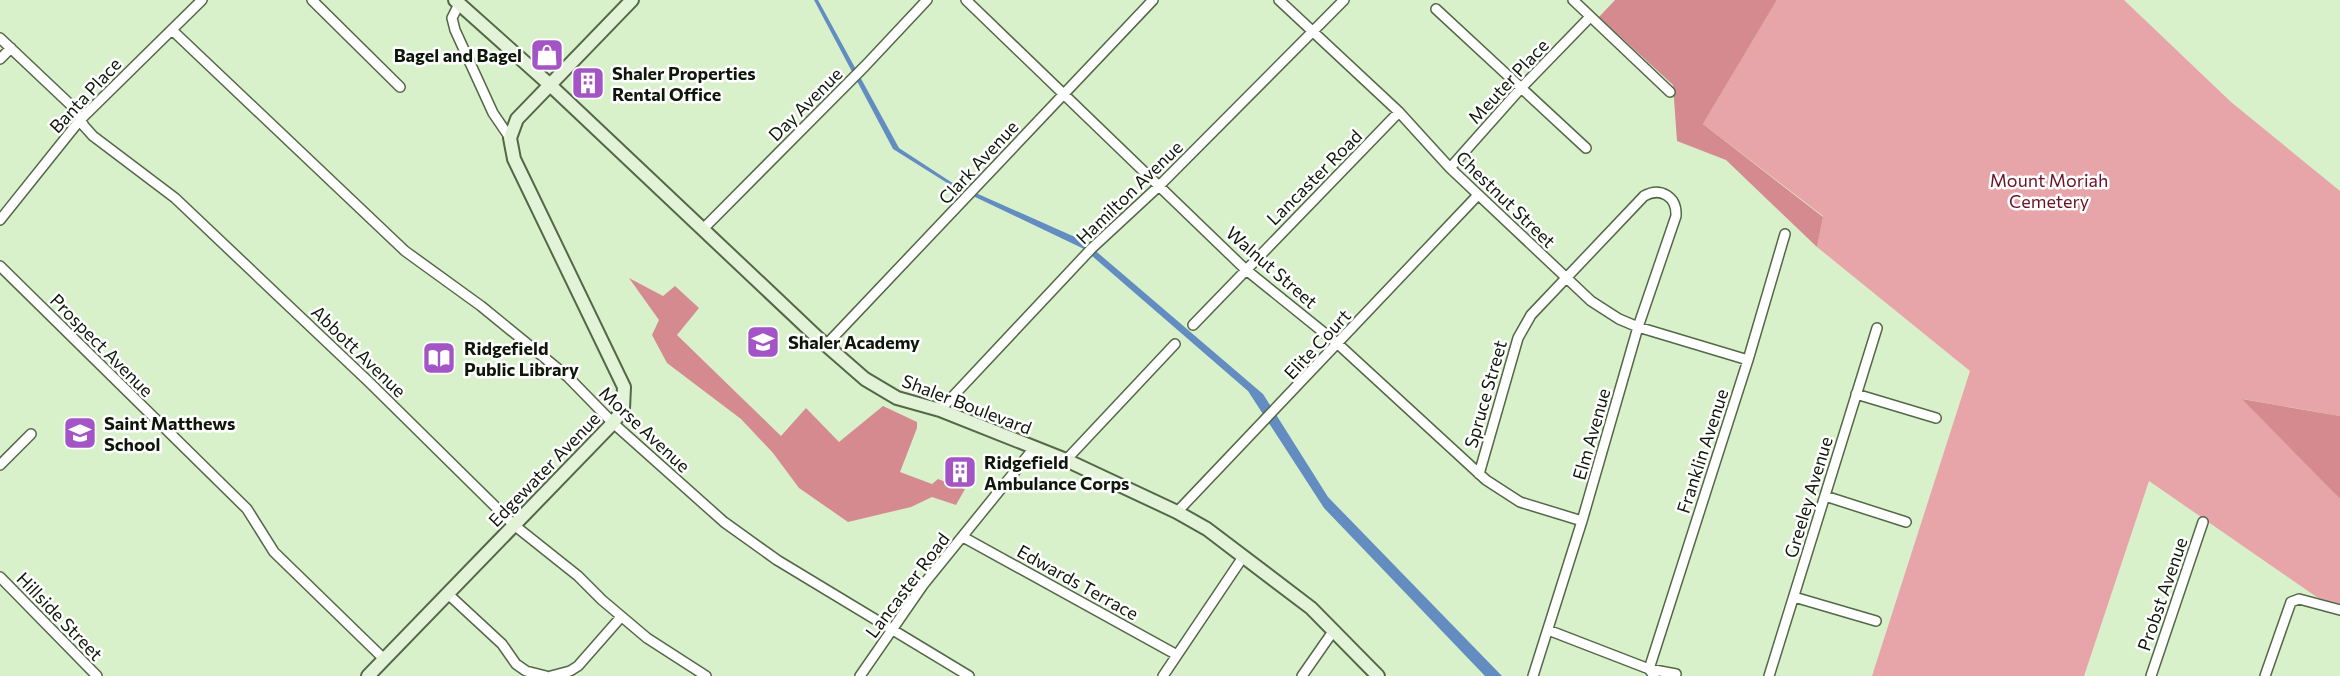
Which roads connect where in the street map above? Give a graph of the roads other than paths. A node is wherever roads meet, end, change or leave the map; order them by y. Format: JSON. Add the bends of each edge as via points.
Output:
{"nodes":[{"id":1,"x":202,"y":0,"type":"edge"},
{"id":2,"x":312,"y":0,"type":"edge"},
{"id":3,"x":632,"y":0,"type":"edge"},
{"id":4,"x":927,"y":0,"type":"edge"},
{"id":5,"x":966,"y":0,"type":"edge"},
{"id":6,"x":1153,"y":0,"type":"edge"},
{"id":7,"x":1279,"y":0,"type":"edge"},
{"id":8,"x":1344,"y":0,"type":"edge"},
{"id":9,"x":1573,"y":0,"type":"edge"},
{"id":10,"x":457,"y":2,"type":"edge"},
{"id":11,"x":1436,"y":9,"type":"dead end"},
{"id":12,"x":1590,"y":17,"type":"junction"},
{"id":13,"x":172,"y":30,"type":"junction"},
{"id":14,"x":1313,"y":32,"type":"junction"},
{"id":15,"x":0,"y":38,"type":"edge"},
{"id":16,"x":11,"y":48,"type":"junction"},
{"id":17,"x":0,"y":60,"type":"edge"},
{"id":18,"x":550,"y":84,"type":"junction"},
{"id":19,"x":400,"y":87,"type":"dead end"},
{"id":20,"x":1522,"y":87,"type":"junction"},
{"id":21,"x":1670,"y":92,"type":"dead end"},
{"id":22,"x":1065,"y":93,"type":"junction"},
{"id":23,"x":1399,"y":112,"type":"junction"},
{"id":24,"x":80,"y":120,"type":"junction"},
{"id":25,"x":510,"y":138,"type":"junction"},
{"id":26,"x":1586,"y":148,"type":"dead end"},
{"id":27,"x":1450,"y":168,"type":"junction"},
{"id":28,"x":1159,"y":186,"type":"junction"},
{"id":29,"x":1478,"y":195,"type":"junction"},
{"id":30,"x":1674,"y":202,"type":"joint"},
{"id":31,"x":0,"y":220,"type":"edge"},
{"id":32,"x":703,"y":229,"type":"junction"},
{"id":33,"x":1785,"y":234,"type":"dead end"},
{"id":34,"x":0,"y":265,"type":"edge"},
{"id":35,"x":1245,"y":269,"type":"junction"},
{"id":36,"x":1566,"y":278,"type":"junction"},
{"id":37,"x":1193,"y":325,"type":"dead end"},
{"id":38,"x":1638,"y":327,"type":"junction"},
{"id":39,"x":1877,"y":328,"type":"dead end"},
{"id":40,"x":1175,"y":344,"type":"dead end"},
{"id":41,"x":1338,"y":344,"type":"junction"},
{"id":42,"x":826,"y":345,"type":"junction"},
{"id":43,"x":1748,"y":360,"type":"junction"},
{"id":44,"x":1856,"y":394,"type":"junction"},
{"id":45,"x":940,"y":410,"type":"junction"},
{"id":46,"x":1936,"y":418,"type":"dead end"},
{"id":47,"x":613,"y":423,"type":"junction"},
{"id":48,"x":31,"y":434,"type":"dead end"},
{"id":49,"x":1034,"y":448,"type":"junction"},
{"id":50,"x":1066,"y":460,"type":"junction"},
{"id":51,"x":0,"y":465,"type":"edge"},
{"id":52,"x":1479,"y":474,"type":"junction"},
{"id":53,"x":1825,"y":496,"type":"junction"},
{"id":54,"x":1177,"y":512,"type":"junction"},
{"id":55,"x":1582,"y":521,"type":"junction"},
{"id":56,"x":1906,"y":522,"type":"dead end"},
{"id":57,"x":2203,"y":522,"type":"dead end"},
{"id":58,"x":514,"y":525,"type":"junction"},
{"id":59,"x":963,"y":537,"type":"junction"},
{"id":60,"x":1243,"y":557,"type":"junction"},
{"id":61,"x":0,"y":577,"type":"edge"},
{"id":62,"x":448,"y":594,"type":"junction"},
{"id":63,"x":1794,"y":597,"type":"junction"},
{"id":64,"x":2340,"y":610,"type":"edge"},
{"id":65,"x":621,"y":617,"type":"junction"},
{"id":66,"x":1876,"y":621,"type":"dead end"},
{"id":67,"x":892,"y":630,"type":"junction"},
{"id":68,"x":1334,"y":630,"type":"junction"},
{"id":69,"x":1548,"y":630,"type":"junction"},
{"id":70,"x":1177,"y":655,"type":"junction"},
{"id":71,"x":384,"y":659,"type":"junction"},
{"id":72,"x":1652,"y":673,"type":"edge"},
{"id":73,"x":1676,"y":674,"type":"edge"},
{"id":74,"x":97,"y":676,"type":"edge"},
{"id":75,"x":368,"y":676,"type":"edge"},
{"id":76,"x":549,"y":676,"type":"edge"},
{"id":77,"x":706,"y":676,"type":"edge"},
{"id":78,"x":860,"y":676,"type":"edge"},
{"id":79,"x":969,"y":676,"type":"edge"},
{"id":80,"x":1163,"y":676,"type":"edge"},
{"id":81,"x":1302,"y":676,"type":"edge"},
{"id":82,"x":1378,"y":676,"type":"edge"},
{"id":83,"x":1533,"y":676,"type":"edge"},
{"id":84,"x":1769,"y":676,"type":"edge"},
{"id":85,"x":2151,"y":676,"type":"edge"},
{"id":86,"x":2265,"y":676,"type":"edge"}],
"edges":[{"from":1,"to":13,"type":"street","name":"Banta Place"},
{"from":2,"to":19,"type":"street"},
{"from":3,"to":18,"type":"street"},
{"from":4,"to":32,"type":"street","name":"Day Avenue"},
{"from":5,"to":22,"type":"street","name":"Walnut Street"},
{"from":6,"to":22,"type":"street","name":"Clark Avenue"},
{"from":7,"to":14,"type":"street","name":"Chestnut Street"},
{"from":8,"to":14,"type":"street","name":"Hamilton Avenue"},
{"from":9,"to":12,"type":"street"},
{"from":10,"to":18,"type":"street","name":"Shaler Boulevard"},
{"from":10,"to":25,"type":"street","via":[[452,19],[455,30],[493,113]]},
{"from":11,"to":20,"type":"street"},
{"from":12,"to":20,"type":"street","name":"Meuter Place"},
{"from":12,"to":21,"type":"street"},
{"from":13,"to":24,"type":"street","name":"Banta Place"},
{"from":13,"to":47,"type":"street","name":"Morse Avenue","via":[[405,251],[527,342]]},
{"from":14,"to":23,"type":"street","name":"Chestnut Street"},
{"from":14,"to":28,"type":"street","name":"Hamilton Avenue"},
{"from":15,"to":16,"type":"street","name":"Abbott Avenue"},
{"from":16,"to":17,"type":"street"},
{"from":16,"to":24,"type":"street","name":"Abbott Avenue","via":[[74,108]]},
{"from":18,"to":25,"type":"street","via":[[517,119]]},
{"from":18,"to":32,"type":"street","name":"Shaler Boulevard"},
{"from":20,"to":26,"type":"street"},
{"from":20,"to":27,"type":"street","name":"Meuter Place"},
{"from":22,"to":28,"type":"street","name":"Walnut Street"},
{"from":22,"to":42,"type":"street","name":"Clark Avenue"},
{"from":23,"to":27,"type":"street","name":"Chestnut Street"},
{"from":23,"to":35,"type":"street","name":"Lancaster Road"},
{"from":24,"to":31,"type":"street","name":"Banta Place"},
{"from":24,"to":58,"type":"street","name":"Abbott Avenue","via":[[93,136],[174,198]]},
{"from":25,"to":47,"type":"street","name":"Edgewater Avenue","via":[[514,159],[624,387],[623,409]]},
{"from":27,"to":29,"type":"street","name":"Chestnut Street"},
{"from":28,"to":35,"type":"street","name":"Walnut Street"},
{"from":28,"to":45,"type":"street","name":"Hamilton Avenue","via":[[1090,250]]},
{"from":29,"to":36,"type":"street","name":"Chestnut Street"},
{"from":29,"to":41,"type":"street","name":"Elite Court"},
{"from":30,"to":36,"type":"street","name":"Spruce Street","via":[[1663,193],[1644,196]]},
{"from":30,"to":38,"type":"street","name":"Elm Avenue","via":[[1676,216]]},
{"from":32,"to":42,"type":"street","name":"Shaler Boulevard"},
{"from":33,"to":43,"type":"street","name":"Franklin Avenue"},
{"from":34,"to":71,"type":"street","name":"Prospect Avenue","via":[[247,509],[274,552]]},
{"from":35,"to":37,"type":"street","name":"Lancaster Road"},
{"from":35,"to":41,"type":"street","name":"Walnut Street"},
{"from":36,"to":38,"type":"street","name":"Chestnut Street","via":[[1591,301]]},
{"from":36,"to":52,"type":"street","name":"Spruce Street","via":[[1531,315],[1518,338]]},
{"from":38,"to":43,"type":"street","name":"Chestnut Street"},
{"from":38,"to":55,"type":"street","name":"Elm Avenue"},
{"from":39,"to":44,"type":"street","name":"Greeley Avenue"},
{"from":40,"to":50,"type":"street"},
{"from":41,"to":52,"type":"street","name":"Walnut Street"},
{"from":41,"to":54,"type":"street","name":"Elite Court"},
{"from":42,"to":45,"type":"street","name":"Shaler Boulevard","via":[[865,379],[897,398]]},
{"from":43,"to":72,"type":"street","name":"Franklin Avenue"},
{"from":44,"to":46,"type":"street"},
{"from":44,"to":53,"type":"street","name":"Greeley Avenue"},
{"from":45,"to":49,"type":"street","name":"Shaler Boulevard"},
{"from":47,"to":58,"type":"street","name":"Edgewater Avenue"},
{"from":47,"to":67,"type":"street","name":"Morse Avenue","via":[[753,544]]},
{"from":48,"to":51,"type":"street"},
{"from":49,"to":50,"type":"street","name":"Shaler Boulevard"},
{"from":49,"to":59,"type":"street","name":"Lancaster Road"},
{"from":50,"to":54,"type":"street","name":"Shaler Boulevard"},
{"from":52,"to":55,"type":"street","name":"Walnut Street","via":[[1520,502]]},
{"from":53,"to":56,"type":"street"},
{"from":53,"to":63,"type":"street","name":"Greeley Avenue"},
{"from":54,"to":60,"type":"street","name":"Shaler Boulevard"},
{"from":55,"to":69,"type":"street","name":"Elm Avenue"},
{"from":57,"to":85,"type":"street","name":"Probst Avenue"},
{"from":58,"to":62,"type":"street","name":"Edgewater Avenue"},
{"from":58,"to":65,"type":"street","name":"Abbott Avenue"},
{"from":59,"to":67,"type":"street","name":"Lancaster Road"},
{"from":59,"to":70,"type":"street","name":"Edwards Terrace"},
{"from":60,"to":68,"type":"street","name":"Shaler Boulevard"},
{"from":60,"to":70,"type":"street"},
{"from":61,"to":74,"type":"street","name":"Hillside Street"},
{"from":62,"to":71,"type":"street","name":"Edgewater Avenue"},
{"from":62,"to":76,"type":"street","via":[[502,644],[516,664]]},
{"from":63,"to":66,"type":"street"},
{"from":63,"to":84,"type":"street","name":"Greeley Avenue"},
{"from":64,"to":86,"type":"street","via":[[2299,598],[2291,602]]},
{"from":65,"to":76,"type":"street","via":[[578,666]]},
{"from":65,"to":77,"type":"street","name":"Abbott Avenue"},
{"from":67,"to":78,"type":"street","name":"Lancaster Road"},
{"from":67,"to":79,"type":"street","name":"Morse Avenue"},
{"from":68,"to":81,"type":"street"},
{"from":68,"to":82,"type":"street","name":"Shaler Boulevard"},
{"from":69,"to":72,"type":"street"},
{"from":69,"to":83,"type":"street","name":"Elm Avenue"},
{"from":70,"to":80,"type":"street"},
{"from":71,"to":75,"type":"street","name":"Edgewater Avenue"},
{"from":72,"to":73,"type":"street"}]}
